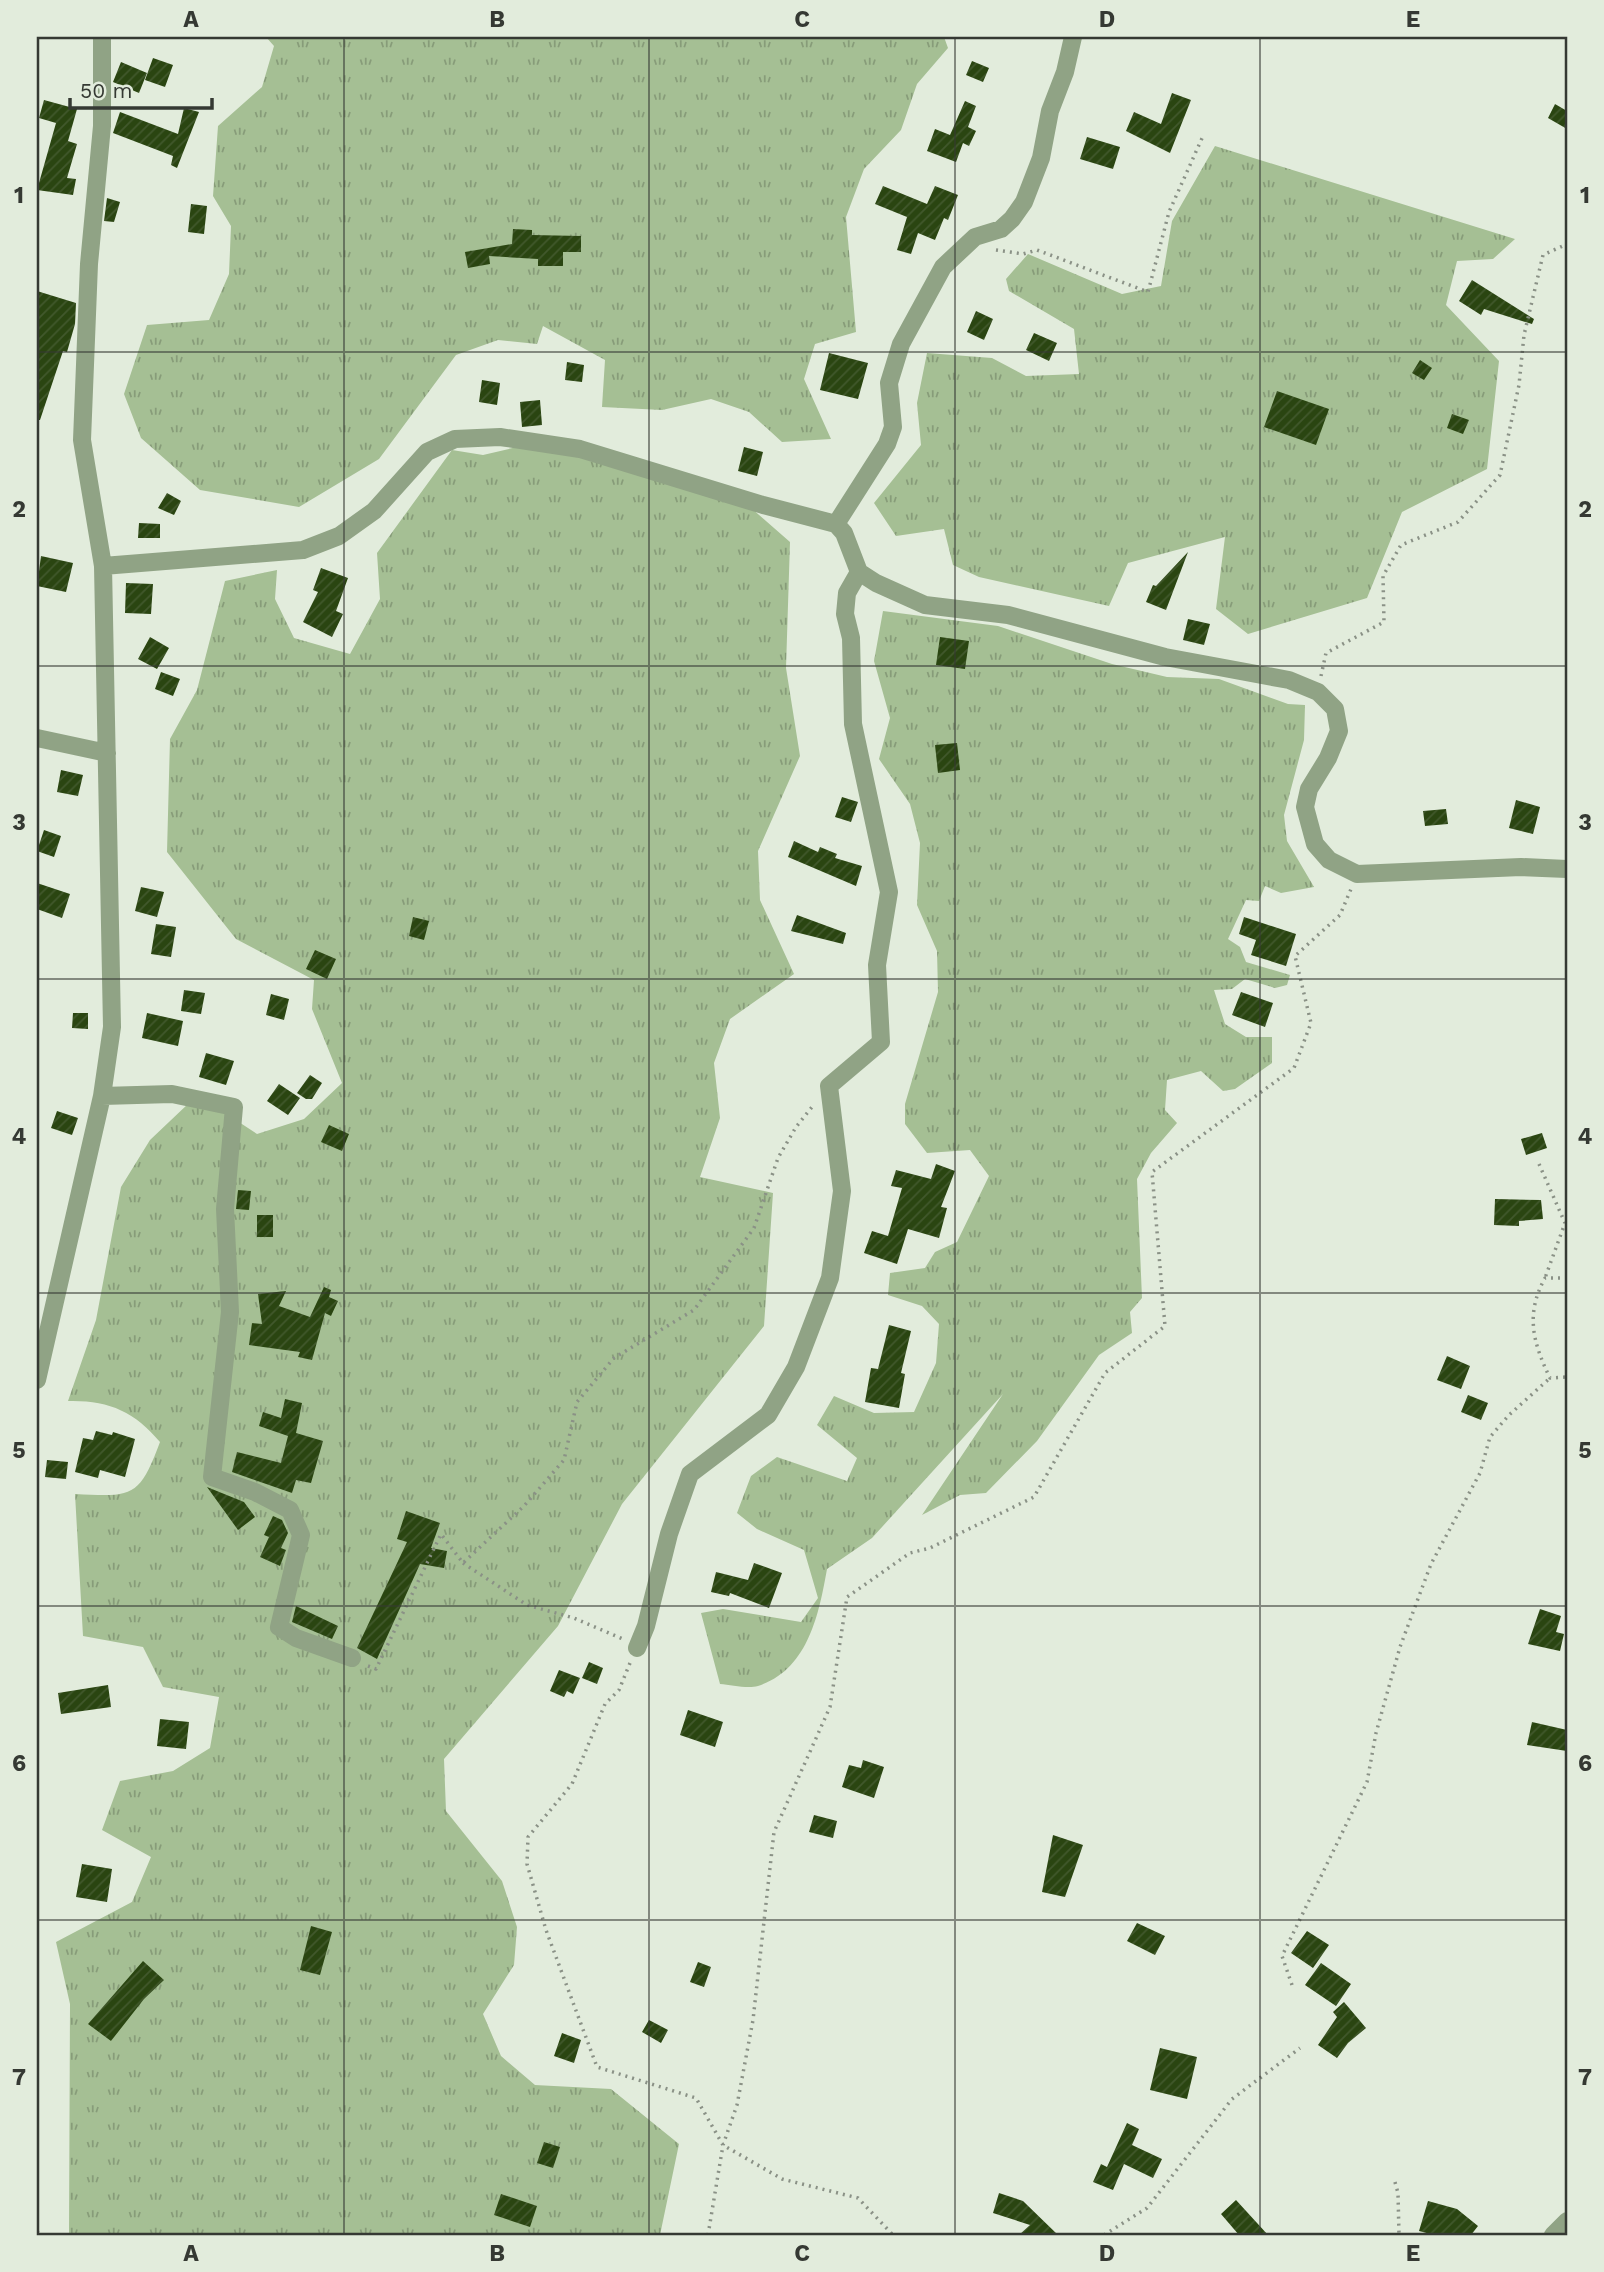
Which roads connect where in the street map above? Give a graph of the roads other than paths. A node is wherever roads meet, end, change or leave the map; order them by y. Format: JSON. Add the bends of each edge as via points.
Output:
{"nodes":[{"id":1,"x":102,"y":37,"type":"edge"},
{"id":2,"x":1073,"y":37,"type":"edge"},
{"id":3,"x":836,"y":524,"type":"junction"},
{"id":4,"x":103,"y":566,"type":"junction"},
{"id":5,"x":859,"y":572,"type":"junction"},
{"id":6,"x":37,"y":738,"type":"edge"},
{"id":7,"x":107,"y":753,"type":"junction"},
{"id":8,"x":1567,"y":869,"type":"edge"},
{"id":9,"x":102,"y":1096,"type":"junction"},
{"id":10,"x":37,"y":1380,"type":"edge"},
{"id":11,"x":636,"y":1648,"type":"road end"},
{"id":12,"x":352,"y":1658,"type":"road end"},
{"id":13,"x":1567,"y":2221,"type":"edge"},
{"id":14,"x":1553,"y":2235,"type":"edge"}],
"edges":[{"from":1,"to":4,"type":"street","via":[[102,126],[89,264],[82,440]]},
{"from":2,"to":3,"type":"street","via":[[1041,158],[1024,202],[1001,229],[975,237],[943,267],[901,344],[889,383],[893,427],[887,444]]},
{"from":3,"to":4,"type":"street","via":[[580,449],[500,436],[454,439],[427,452],[374,511],[339,536],[303,550]]},
{"from":3,"to":5,"type":"street"},
{"from":4,"to":7,"type":"street"},
{"from":5,"to":8,"type":"street","via":[[925,605],[1008,615],[1165,657],[1289,680],[1318,692],[1335,709],[1339,731],[1309,789],[1305,807],[1315,844],[1329,860],[1357,874]]},
{"from":5,"to":11,"type":"street","via":[[848,593],[845,614],[851,638],[853,724],[889,892],[877,965],[881,1042],[829,1086],[842,1191],[830,1278],[796,1367],[768,1415],[690,1474]]},
{"from":6,"to":7,"type":"street"},
{"from":7,"to":9,"type":"street","via":[[112,1027]]},
{"from":9,"to":10,"type":"street"},
{"from":9,"to":12,"type":"street","via":[[172,1094],[234,1107],[225,1209],[230,1312],[212,1477],[290,1510],[301,1535],[279,1627]]},
{"from":13,"to":14,"type":"street"}]}
